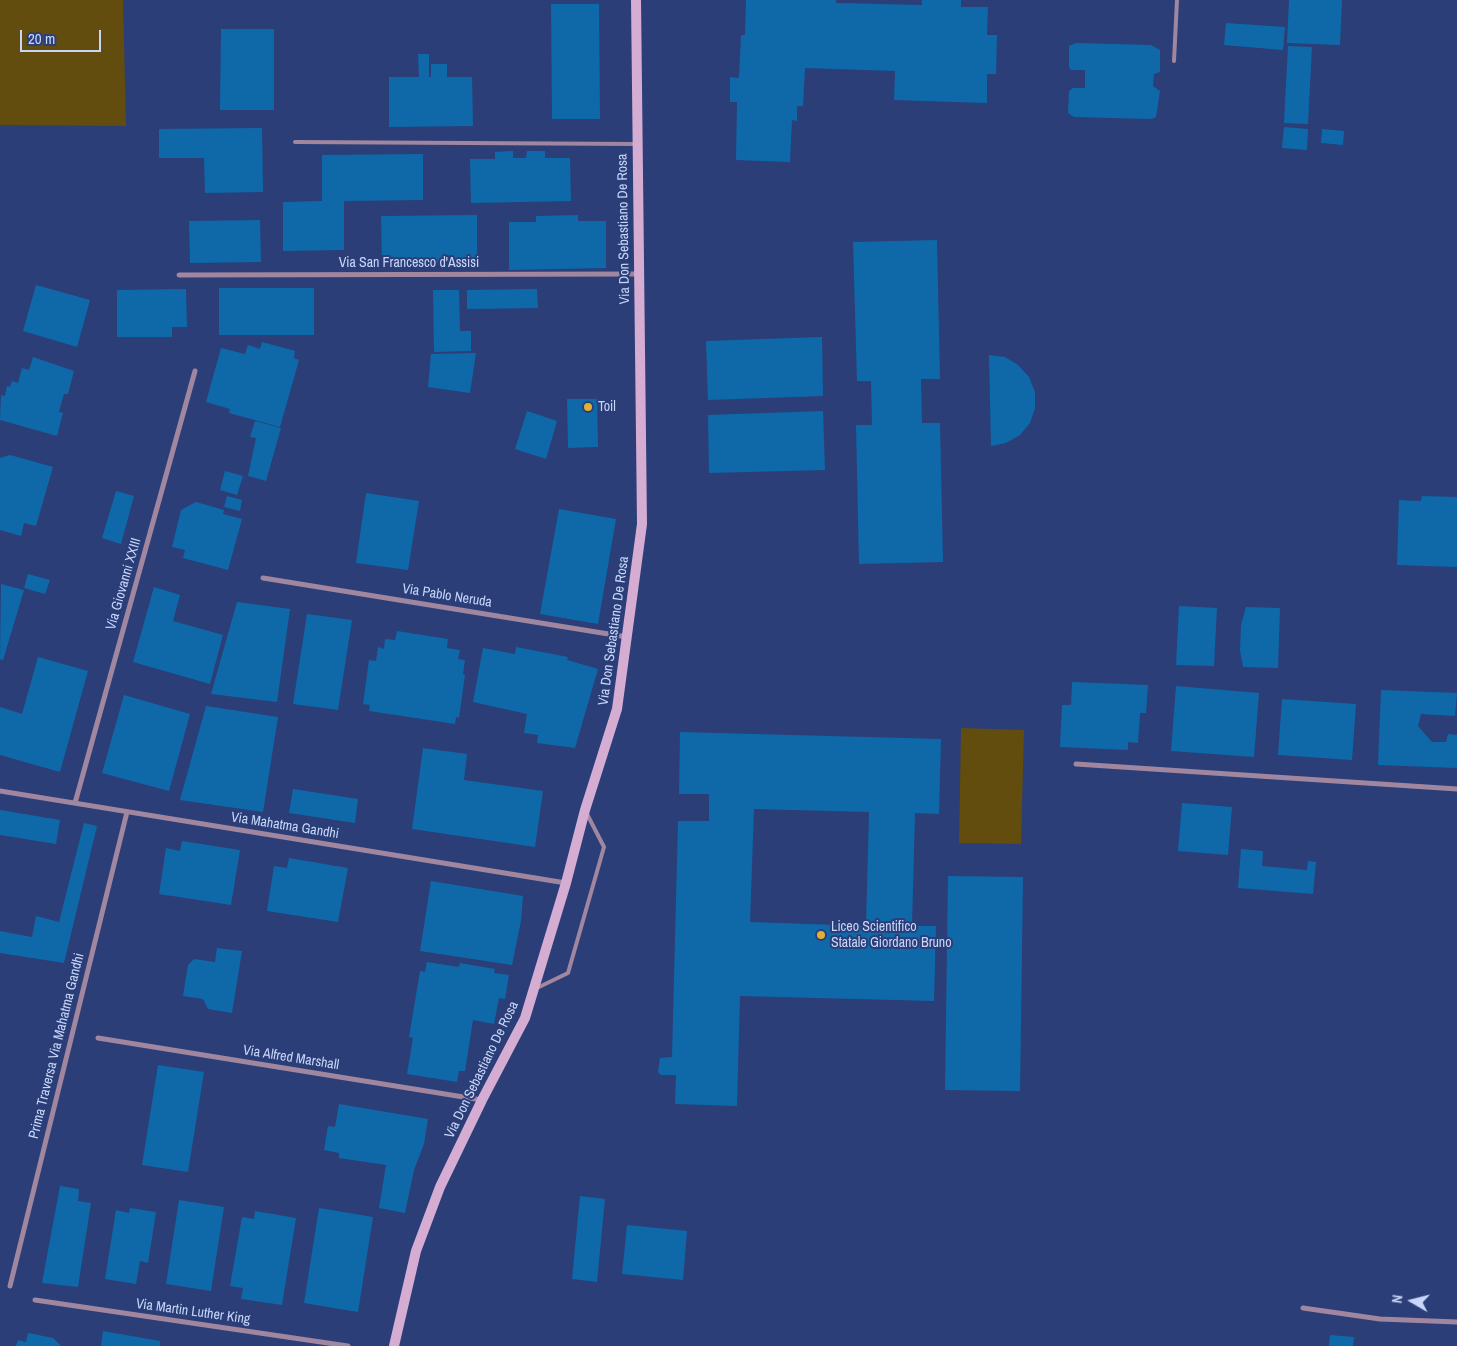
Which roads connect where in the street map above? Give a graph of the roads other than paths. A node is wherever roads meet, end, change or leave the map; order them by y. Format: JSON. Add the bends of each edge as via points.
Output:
{"nodes":[{"id":1,"x":636,"y":0,"type":"edge"},
{"id":2,"x":1178,"y":0,"type":"edge"},
{"id":3,"x":1174,"y":61,"type":"dead end"},
{"id":4,"x":295,"y":142,"type":"dead end"},
{"id":5,"x":637,"y":144,"type":"junction"},
{"id":6,"x":639,"y":274,"type":"junction"},
{"id":7,"x":179,"y":275,"type":"dead end"},
{"id":8,"x":195,"y":371,"type":"dead end"},
{"id":9,"x":263,"y":578,"type":"dead end"},
{"id":10,"x":628,"y":637,"type":"junction"},
{"id":11,"x":1076,"y":764,"type":"dead end"},
{"id":12,"x":1457,"y":789,"type":"edge"},
{"id":13,"x":0,"y":791,"type":"edge"},
{"id":14,"x":75,"y":803,"type":"junction"},
{"id":15,"x":585,"y":810,"type":"junction"},
{"id":16,"x":127,"y":812,"type":"junction"},
{"id":17,"x":566,"y":883,"type":"junction"},
{"id":18,"x":535,"y":989,"type":"junction"},
{"id":19,"x":98,"y":1038,"type":"dead end"},
{"id":20,"x":482,"y":1100,"type":"junction"},
{"id":21,"x":10,"y":1286,"type":"dead end"},
{"id":22,"x":35,"y":1300,"type":"dead end"},
{"id":23,"x":1303,"y":1308,"type":"dead end"},
{"id":24,"x":1457,"y":1322,"type":"edge"},
{"id":25,"x":348,"y":1346,"type":"edge"},
{"id":26,"x":394,"y":1346,"type":"edge"}],
"edges":[{"from":1,"to":5,"type":"street","name":"Via Don Sebastiano De Rosa"},
{"from":2,"to":3,"type":"lane"},
{"from":4,"to":5,"type":"lane"},
{"from":5,"to":6,"type":"street","name":"Via Don Sebastiano De Rosa"},
{"from":6,"to":7,"type":"street","name":"Via San Francesco d'Assisi"},
{"from":6,"to":10,"type":"street","name":"Via Don Sebastiano De Rosa","via":[[642,524]]},
{"from":8,"to":14,"type":"street","name":"Via Giovanni XXIII"},
{"from":9,"to":10,"type":"street","name":"Via Pablo Neruda"},
{"from":10,"to":15,"type":"street","name":"Via Don Sebastiano De Rosa","via":[[617,710]]},
{"from":11,"to":12,"type":"street"},
{"from":13,"to":14,"type":"street","name":"Via Mahatma Gandhi"},
{"from":14,"to":16,"type":"street","name":"Via Mahatma Gandhi"},
{"from":15,"to":17,"type":"street","name":"Via Don Sebastiano De Rosa"},
{"from":15,"to":18,"type":"lane","via":[[604,847],[568,973]]},
{"from":16,"to":17,"type":"street","name":"Via Mahatma Gandhi"},
{"from":16,"to":21,"type":"street","name":"Prima Traversa Via Mahatma Gandhi"},
{"from":17,"to":18,"type":"street","name":"Via Don Sebastiano De Rosa"},
{"from":18,"to":20,"type":"street","name":"Via Don Sebastiano De Rosa","via":[[525,1018]]},
{"from":19,"to":20,"type":"street","name":"Via Alfred Marshall"},
{"from":20,"to":26,"type":"street","name":"Via Don Sebastiano De Rosa","via":[[440,1186],[416,1251]]},
{"from":22,"to":25,"type":"street","name":"Via Martin Luther King"},
{"from":23,"to":24,"type":"street","via":[[1380,1319]]}]}
